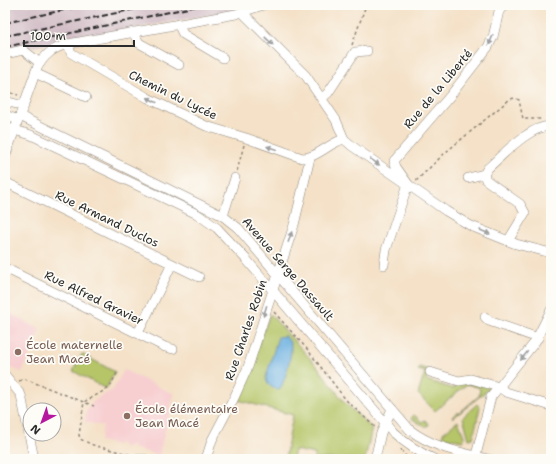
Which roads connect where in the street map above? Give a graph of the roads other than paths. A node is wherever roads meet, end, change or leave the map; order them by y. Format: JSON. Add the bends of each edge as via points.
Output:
{"nodes":[{"id":1,"x":263,"y":5,"type":"edge"},
{"id":2,"x":504,"y":5,"type":"edge"},
{"id":3,"x":242,"y":12,"type":"junction"},
{"id":4,"x":178,"y":24,"type":"junction"},
{"id":5,"x":133,"y":32,"type":"junction"},
{"id":6,"x":68,"y":44,"type":"junction"},
{"id":7,"x":367,"y":51,"type":"dead end"},
{"id":8,"x":5,"y":54,"type":"edge"},
{"id":9,"x":223,"y":58,"type":"dead end"},
{"id":10,"x":40,"y":64,"type":"junction"},
{"id":11,"x":179,"y":65,"type":"dead end"},
{"id":12,"x":35,"y":73,"type":"junction"},
{"id":13,"x":86,"y":97,"type":"dead end"},
{"id":14,"x":322,"y":98,"type":"junction"},
{"id":15,"x":5,"y":101,"type":"edge"},
{"id":16,"x":25,"y":102,"type":"junction"},
{"id":17,"x":5,"y":115,"type":"edge"},
{"id":18,"x":19,"y":118,"type":"junction"},
{"id":19,"x":548,"y":123,"type":"edge"},
{"id":20,"x":5,"y":127,"type":"edge"},
{"id":21,"x":15,"y":130,"type":"junction"},
{"id":22,"x":8,"y":138,"type":"edge"},
{"id":23,"x":344,"y":139,"type":"junction"},
{"id":24,"x":5,"y":157,"type":"edge"},
{"id":25,"x":310,"y":158,"type":"junction"},
{"id":26,"x":484,"y":174,"type":"junction"},
{"id":27,"x":235,"y":178,"type":"road end"},
{"id":28,"x":468,"y":178,"type":"dead end"},
{"id":29,"x":5,"y":182,"type":"edge"},
{"id":30,"x":409,"y":185,"type":"junction"},
{"id":31,"x":223,"y":216,"type":"junction"},
{"id":32,"x":508,"y":242,"type":"junction"},
{"id":33,"x":551,"y":253,"type":"edge"},
{"id":34,"x":172,"y":264,"type":"junction"},
{"id":35,"x":384,"y":264,"type":"dead end"},
{"id":36,"x":5,"y":268,"type":"edge"},
{"id":37,"x":277,"y":274,"type":"junction"},
{"id":38,"x":199,"y":278,"type":"dead end"},
{"id":39,"x":272,"y":290,"type":"junction"},
{"id":40,"x":551,"y":310,"type":"edge"},
{"id":41,"x":485,"y":317,"type":"dead end"},
{"id":42,"x":138,"y":333,"type":"junction"},
{"id":43,"x":538,"y":338,"type":"junction"},
{"id":44,"x":173,"y":349,"type":"dead end"},
{"id":45,"x":430,"y":372,"type":"dead end"},
{"id":46,"x":5,"y":375,"type":"edge"},
{"id":47,"x":499,"y":387,"type":"junction"},
{"id":48,"x":551,"y":406,"type":"edge"},
{"id":49,"x":392,"y":409,"type":"junction"},
{"id":50,"x":385,"y":422,"type":"junction"},
{"id":51,"x":475,"y":458,"type":"edge"},
{"id":52,"x":34,"y":459,"type":"edge"},
{"id":53,"x":137,"y":459,"type":"edge"},
{"id":54,"x":144,"y":459,"type":"edge"},
{"id":55,"x":206,"y":459,"type":"edge"},
{"id":56,"x":375,"y":459,"type":"edge"},
{"id":57,"x":434,"y":459,"type":"edge"},
{"id":58,"x":488,"y":459,"type":"edge"}],
"edges":[{"from":1,"to":3,"type":"street"},
{"from":2,"to":30,"type":"street","name":"Rue de la Liberté","one_way":true,"via":[[499,10],[488,47],[396,158],[396,167]]},
{"from":3,"to":4,"type":"street"},
{"from":3,"to":14,"type":"street","one_way":true,"via":[[306,76]]},
{"from":4,"to":5,"type":"street"},
{"from":4,"to":9,"type":"street","via":[[183,34]]},
{"from":5,"to":6,"type":"street"},
{"from":5,"to":11,"type":"street","via":[[140,43]]},
{"from":6,"to":10,"type":"street","via":[[54,48]]},
{"from":25,"to":6,"type":"street","name":"Chemin du Lycée","one_way":true,"via":[[302,158],[206,126],[154,101],[74,56],[69,51]]},
{"from":7,"to":14,"type":"street","via":[[352,49],[328,93]]},
{"from":8,"to":10,"type":"street","via":[[23,50]]},
{"from":10,"to":12,"type":"street"},
{"from":12,"to":13,"type":"street"},
{"from":12,"to":16,"type":"street"},
{"from":14,"to":23,"type":"street"},
{"from":15,"to":16,"type":"street"},
{"from":16,"to":18,"type":"street"},
{"from":17,"to":18,"type":"street","name":"Avenue Serge Dassault"},
{"from":18,"to":21,"type":"street"},
{"from":18,"to":31,"type":"street","name":"Avenue Serge Dassault"},
{"from":19,"to":26,"type":"street","via":[[533,131]]},
{"from":20,"to":21,"type":"street"},
{"from":21,"to":22,"type":"street"},
{"from":21,"to":39,"type":"street","via":[[31,135],[208,221],[227,238]]},
{"from":22,"to":24,"type":"street"},
{"from":23,"to":25,"type":"street","via":[[336,141]]},
{"from":23,"to":30,"type":"street","one_way":true},
{"from":37,"to":25,"type":"street","name":"Rue Charles Robin","one_way":true,"via":[[294,225]]},
{"from":26,"to":28,"type":"street"},
{"from":26,"to":32,"type":"street","via":[[486,180],[520,204],[525,213]]},
{"from":27,"to":31,"type":"street"},
{"from":29,"to":34,"type":"street","name":"Rue Armand Duclos"},
{"from":30,"to":32,"type":"street","one_way":true,"via":[[461,221]]},
{"from":30,"to":35,"type":"street","via":[[386,250]]},
{"from":31,"to":37,"type":"street","name":"Avenue Serge Dassault","via":[[238,228]]},
{"from":32,"to":33,"type":"street"},
{"from":34,"to":38,"type":"street","name":"Rue Armand Duclos"},
{"from":34,"to":42,"type":"street"},
{"from":36,"to":42,"type":"street","name":"Rue Alfred Gravier"},
{"from":37,"to":39,"type":"street","name":"Rue Charles Robin"},
{"from":37,"to":49,"type":"street","name":"Avenue Serge Dassault"},
{"from":39,"to":50,"type":"street"},
{"from":39,"to":55,"type":"street","name":"Rue Charles Robin","one_way":true,"via":[[244,377],[212,440]]},
{"from":40,"to":43,"type":"street"},
{"from":41,"to":43,"type":"street","via":[[489,321]]},
{"from":42,"to":44,"type":"street","name":"Rue Alfred Gravier"},
{"from":43,"to":47,"type":"street","one_way":true},
{"from":45,"to":47,"type":"street","via":[[459,381],[471,379]]},
{"from":46,"to":52,"type":"street","via":[[21,395]]},
{"from":47,"to":48,"type":"street","via":[[506,392]]},
{"from":47,"to":51,"type":"street","via":[[488,402]]},
{"from":49,"to":50,"type":"street"},
{"from":49,"to":51,"type":"street","name":"Avenue Serge Dassault","via":[[410,430],[425,440]]},
{"from":50,"to":56,"type":"street"},
{"from":50,"to":57,"type":"street","via":[[406,444]]},
{"from":51,"to":58,"type":"street","name":"Avenue Serge Dassault"},
{"from":53,"to":54,"type":"street"}]}
